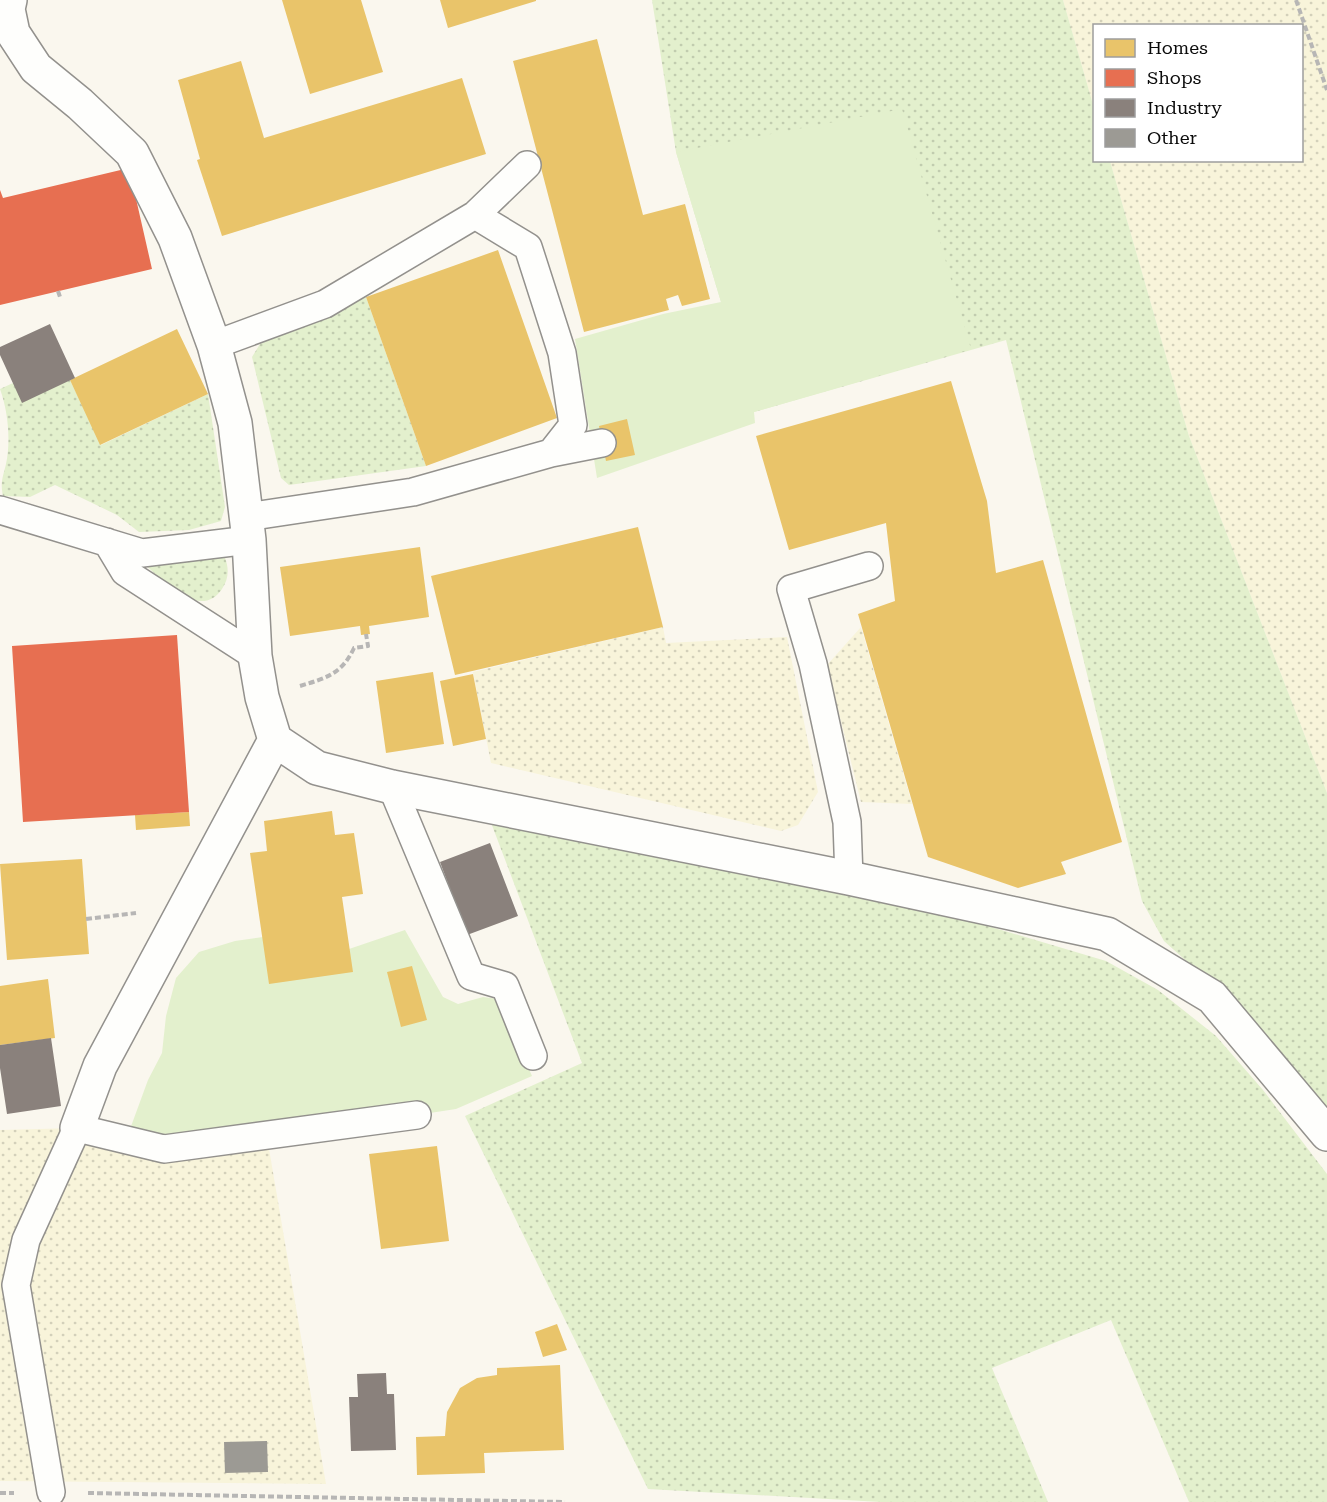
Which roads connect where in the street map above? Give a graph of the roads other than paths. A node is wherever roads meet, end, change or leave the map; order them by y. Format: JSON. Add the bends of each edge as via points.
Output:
{"nodes":[{"id":1,"x":10,"y":0,"type":"edge"},
{"id":2,"x":527,"y":165,"type":"dead end"},
{"id":3,"x":475,"y":216,"type":"junction"},
{"id":4,"x":214,"y":345,"type":"junction"},
{"id":5,"x":602,"y":443,"type":"dead end"},
{"id":6,"x":551,"y":453,"type":"junction"},
{"id":7,"x":0,"y":510,"type":"edge"},
{"id":8,"x":248,"y":529,"type":"junction"},
{"id":9,"x":107,"y":542,"type":"junction"},
{"id":10,"x":869,"y":566,"type":"dead end"},
{"id":11,"x":255,"y":656,"type":"junction"},
{"id":12,"x":275,"y":740,"type":"junction"},
{"id":13,"x":392,"y":787,"type":"junction"},
{"id":14,"x":849,"y":878,"type":"junction"},
{"id":15,"x":533,"y":1056,"type":"dead end"},
{"id":16,"x":417,"y":1115,"type":"dead end"},
{"id":17,"x":77,"y":1128,"type":"junction"},
{"id":18,"x":1327,"y":1134,"type":"edge"},
{"id":19,"x":51,"y":1492,"type":"road end"}],
"edges":[{"from":1,"to":4,"type":"street","via":[[13,33],[36,68],[132,153],[175,238]]},
{"from":2,"to":3,"type":"lane"},
{"from":3,"to":4,"type":"lane","via":[[325,304]]},
{"from":3,"to":6,"type":"lane","via":[[528,247],[562,352],[573,425]]},
{"from":4,"to":8,"type":"street","via":[[235,423]]},
{"from":5,"to":6,"type":"lane"},
{"from":6,"to":8,"type":"lane","via":[[412,492]]},
{"from":7,"to":9,"type":"lane"},
{"from":8,"to":9,"type":"lane","via":[[142,553]]},
{"from":8,"to":11,"type":"street"},
{"from":9,"to":11,"type":"lane","via":[[125,572]]},
{"from":10,"to":14,"type":"lane","via":[[791,589],[813,664],[847,822]]},
{"from":11,"to":12,"type":"street"},
{"from":12,"to":13,"type":"street","via":[[317,768]]},
{"from":12,"to":17,"type":"street","via":[[100,1066]]},
{"from":13,"to":14,"type":"street"},
{"from":13,"to":15,"type":"lane","via":[[471,976],[505,986]]},
{"from":14,"to":18,"type":"street","via":[[1107,934],[1212,997]]},
{"from":16,"to":17,"type":"lane","via":[[164,1149]]},
{"from":17,"to":19,"type":"lane","via":[[26,1240],[16,1285]]}]}
